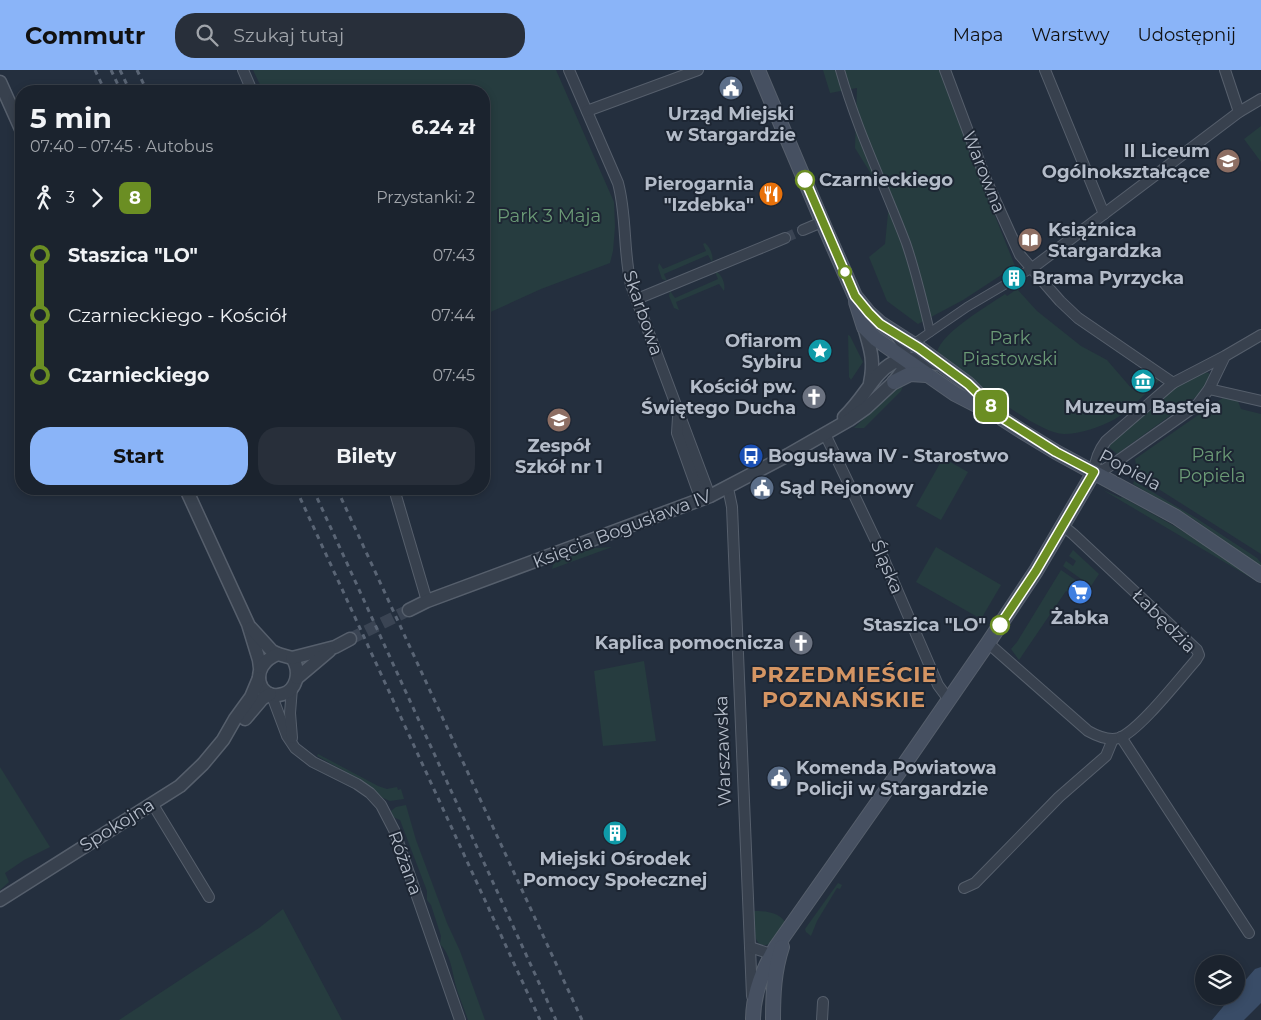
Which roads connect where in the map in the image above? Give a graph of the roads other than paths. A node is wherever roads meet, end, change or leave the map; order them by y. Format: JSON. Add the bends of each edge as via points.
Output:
{"nodes":[{"id":1,"x":243,"y":70,"type":"edge"},
{"id":2,"x":569,"y":70,"type":"edge"},
{"id":3,"x":698,"y":70,"type":"edge"},
{"id":4,"x":758,"y":70,"type":"edge"},
{"id":5,"x":840,"y":70,"type":"edge"},
{"id":6,"x":945,"y":70,"type":"edge"},
{"id":7,"x":1045,"y":70,"type":"edge"},
{"id":8,"x":1225,"y":70,"type":"edge"},
{"id":9,"x":0,"y":82,"type":"edge"},
{"id":10,"x":249,"y":85,"type":"edge"},
{"id":11,"x":1261,"y":99,"type":"edge"},
{"id":12,"x":587,"y":112,"type":"junction"},
{"id":13,"x":1239,"y":112,"type":"junction"},
{"id":14,"x":15,"y":116,"type":"edge"},
{"id":15,"x":1104,"y":214,"type":"junction"},
{"id":16,"x":822,"y":222,"type":"junction"},
{"id":17,"x":803,"y":230,"type":"tunnel mouth"},
{"id":18,"x":785,"y":238,"type":"tunnel mouth"},
{"id":19,"x":1026,"y":272,"type":"junction"},
{"id":20,"x":1006,"y":284,"type":"tunnel mouth"},
{"id":21,"x":855,"y":296,"type":"junction"},
{"id":22,"x":637,"y":299,"type":"junction"},
{"id":23,"x":864,"y":327,"type":"junction"},
{"id":24,"x":930,"y":332,"type":"junction"},
{"id":25,"x":897,"y":335,"type":"junction"},
{"id":26,"x":1261,"y":335,"type":"edge"},
{"id":27,"x":913,"y":344,"type":"junction"},
{"id":28,"x":1225,"y":356,"type":"junction"},
{"id":29,"x":906,"y":359,"type":"junction"},
{"id":30,"x":939,"y":365,"type":"junction"},
{"id":31,"x":926,"y":375,"type":"junction"},
{"id":32,"x":894,"y":382,"type":"junction"},
{"id":33,"x":1173,"y":383,"type":"junction"},
{"id":34,"x":869,"y":385,"type":"junction"},
{"id":35,"x":1209,"y":388,"type":"junction"},
{"id":36,"x":1261,"y":402,"type":"edge"},
{"id":37,"x":1004,"y":419,"type":"junction"},
{"id":38,"x":826,"y":433,"type":"junction"},
{"id":39,"x":1094,"y":472,"type":"junction"},
{"id":40,"x":728,"y":488,"type":"junction"},
{"id":41,"x":189,"y":495,"type":"edge"},
{"id":42,"x":396,"y":495,"type":"edge"},
{"id":43,"x":706,"y":498,"type":"junction"},
{"id":44,"x":1062,"y":525,"type":"junction"},
{"id":45,"x":1261,"y":575,"type":"edge"},
{"id":46,"x":427,"y":601,"type":"junction"},
{"id":47,"x":409,"y":610,"type":"tunnel mouth"},
{"id":48,"x":248,"y":624,"type":"junction"},
{"id":49,"x":350,"y":639,"type":"tunnel mouth"},
{"id":50,"x":988,"y":643,"type":"junction"},
{"id":51,"x":334,"y":647,"type":"junction"},
{"id":52,"x":278,"y":654,"type":"junction"},
{"id":53,"x":292,"y":658,"type":"junction"},
{"id":54,"x":260,"y":673,"type":"junction"},
{"id":55,"x":294,"y":683,"type":"junction"},
{"id":56,"x":271,"y":695,"type":"junction"},
{"id":57,"x":949,"y":700,"type":"junction"},
{"id":58,"x":1117,"y":738,"type":"junction"},
{"id":59,"x":223,"y":740,"type":"junction"},
{"id":60,"x":295,"y":748,"type":"junction"},
{"id":61,"x":152,"y":803,"type":"junction"},
{"id":62,"x":964,"y":888,"type":"dead end"},
{"id":63,"x":209,"y":896,"type":"dead end"},
{"id":64,"x":0,"y":900,"type":"edge"},
{"id":65,"x":1249,"y":934,"type":"dead end"},
{"id":66,"x":750,"y":948,"type":"junction"},
{"id":67,"x":775,"y":956,"type":"junction"},
{"id":68,"x":823,"y":1002,"type":"dead end"},
{"id":69,"x":753,"y":1012,"type":"edge"},
{"id":70,"x":460,"y":1020,"type":"edge"},
{"id":71,"x":772,"y":1020,"type":"edge"},
{"id":72,"x":822,"y":1020,"type":"edge"}],
"edges":[{"from":1,"to":10,"type":"street"},
{"from":2,"to":12,"type":"street","name":"Skarbowa"},
{"from":3,"to":12,"type":"street"},
{"from":4,"to":16,"type":"main road"},
{"from":5,"to":24,"type":"street","via":[[906,244]]},
{"from":6,"to":19,"type":"street","name":"Warowna"},
{"from":7,"to":15,"type":"street"},
{"from":8,"to":13,"type":"street"},
{"from":9,"to":14,"type":"street"},
{"from":11,"to":13,"type":"street"},
{"from":12,"to":22,"type":"street","name":"Skarbowa","via":[[622,197],[626,264]]},
{"from":13,"to":15,"type":"street"},
{"from":15,"to":19,"type":"street"},
{"from":16,"to":17,"type":"street"},
{"from":16,"to":21,"type":"main road"},
{"from":18,"to":22,"type":"street"},
{"from":19,"to":33,"type":"street","name":"Warowna","via":[[1078,318]]},
{"from":20,"to":24,"type":"street"},
{"from":21,"to":23,"type":"main road"},
{"from":21,"to":25,"type":"main road","name":"Popiela","via":[[880,324]]},
{"from":22,"to":43,"type":"street","name":"Skarbowa"},
{"from":23,"to":29,"type":"main road","name":"Popiela"},
{"from":23,"to":34,"type":"street","via":[[872,355]]},
{"from":24,"to":27,"type":"street"},
{"from":25,"to":27,"type":"main road","name":"Popiela"},
{"from":25,"to":29,"type":"street","via":[[904,345]]},
{"from":26,"to":28,"type":"street"},
{"from":27,"to":30,"type":"main road","name":"Popiela"},
{"from":28,"to":33,"type":"street"},
{"from":28,"to":35,"type":"street"},
{"from":29,"to":30,"type":"street","via":[[924,359]]},
{"from":29,"to":31,"type":"main road","name":"Popiela"},
{"from":29,"to":32,"type":"street","name":"Księcia Bogusława IV"},
{"from":29,"to":34,"type":"street","name":"Księcia Bogusława IV","via":[[890,363]]},
{"from":30,"to":37,"type":"main road","name":"Popiela","via":[[968,384]]},
{"from":31,"to":32,"type":"main road","via":[[910,374]]},
{"from":31,"to":37,"type":"main road","name":"Popiela","via":[[954,394]]},
{"from":32,"to":38,"type":"street","name":"Księcia Bogusława IV","via":[[866,408]]},
{"from":33,"to":39,"type":"street","via":[[1106,441]]},
{"from":34,"to":38,"type":"street","name":"Księcia Bogusława IV","via":[[864,395]]},
{"from":35,"to":36,"type":"street"},
{"from":35,"to":39,"type":"street","via":[[1184,416]]},
{"from":37,"to":39,"type":"main road","name":"Popiela"},
{"from":38,"to":40,"type":"street","name":"Księcia Bogusława IV"},
{"from":38,"to":57,"type":"street","name":"Śląska","via":[[938,685]]},
{"from":39,"to":44,"type":"main road"},
{"from":39,"to":45,"type":"main road","name":"Popiela","via":[[1176,517]]},
{"from":40,"to":43,"type":"street","name":"Księcia Bogusława IV"},
{"from":40,"to":66,"type":"street","name":"Warszawska","via":[[732,517]]},
{"from":41,"to":48,"type":"street"},
{"from":42,"to":46,"type":"street"},
{"from":43,"to":46,"type":"street","name":"Księcia Bogusława IV"},
{"from":44,"to":50,"type":"main road"},
{"from":44,"to":58,"type":"street","name":"Łabędzia","via":[[1199,655],[1143,721]]},
{"from":46,"to":47,"type":"street","name":"Księcia Bogusława IV"},
{"from":48,"to":52,"type":"street"},
{"from":48,"to":54,"type":"street","via":[[260,660]]},
{"from":49,"to":51,"type":"street"},
{"from":50,"to":57,"type":"main road"},
{"from":50,"to":58,"type":"street","via":[[1088,731]]},
{"from":51,"to":53,"type":"street"},
{"from":51,"to":55,"type":"street"},
{"from":52,"to":53,"type":"street"},
{"from":52,"to":54,"type":"street","via":[[267,659]]},
{"from":53,"to":55,"type":"street","via":[[297,667]]},
{"from":54,"to":56,"type":"street","via":[[263,689]]},
{"from":54,"to":59,"type":"street","name":"Spokojna","via":[[251,697]]},
{"from":55,"to":56,"type":"street","via":[[282,694]]},
{"from":55,"to":60,"type":"street","via":[[290,726]]},
{"from":56,"to":59,"type":"street","name":"Spokojna","via":[[262,698]]},
{"from":56,"to":60,"type":"street","name":"Różana"},
{"from":57,"to":67,"type":"main road","via":[[789,929]]},
{"from":58,"to":62,"type":"street","name":"Łabędzia","via":[[1106,756],[1059,797],[975,883]]},
{"from":58,"to":65,"type":"street"},
{"from":59,"to":61,"type":"street","name":"Spokojna","via":[[180,786]]},
{"from":60,"to":70,"type":"street","name":"Różana","via":[[314,762],[357,784],[381,804],[394,830]]},
{"from":61,"to":63,"type":"street"},
{"from":61,"to":64,"type":"street","name":"Spokojna"},
{"from":66,"to":67,"type":"street"},
{"from":66,"to":69,"type":"street","name":"Warszawska"},
{"from":67,"to":69,"type":"main road","via":[[761,978]]},
{"from":67,"to":71,"type":"main road"},
{"from":68,"to":72,"type":"street"},
{"from":69,"to":71,"type":"main road","via":[[758,1005],[768,1006]]}]}
